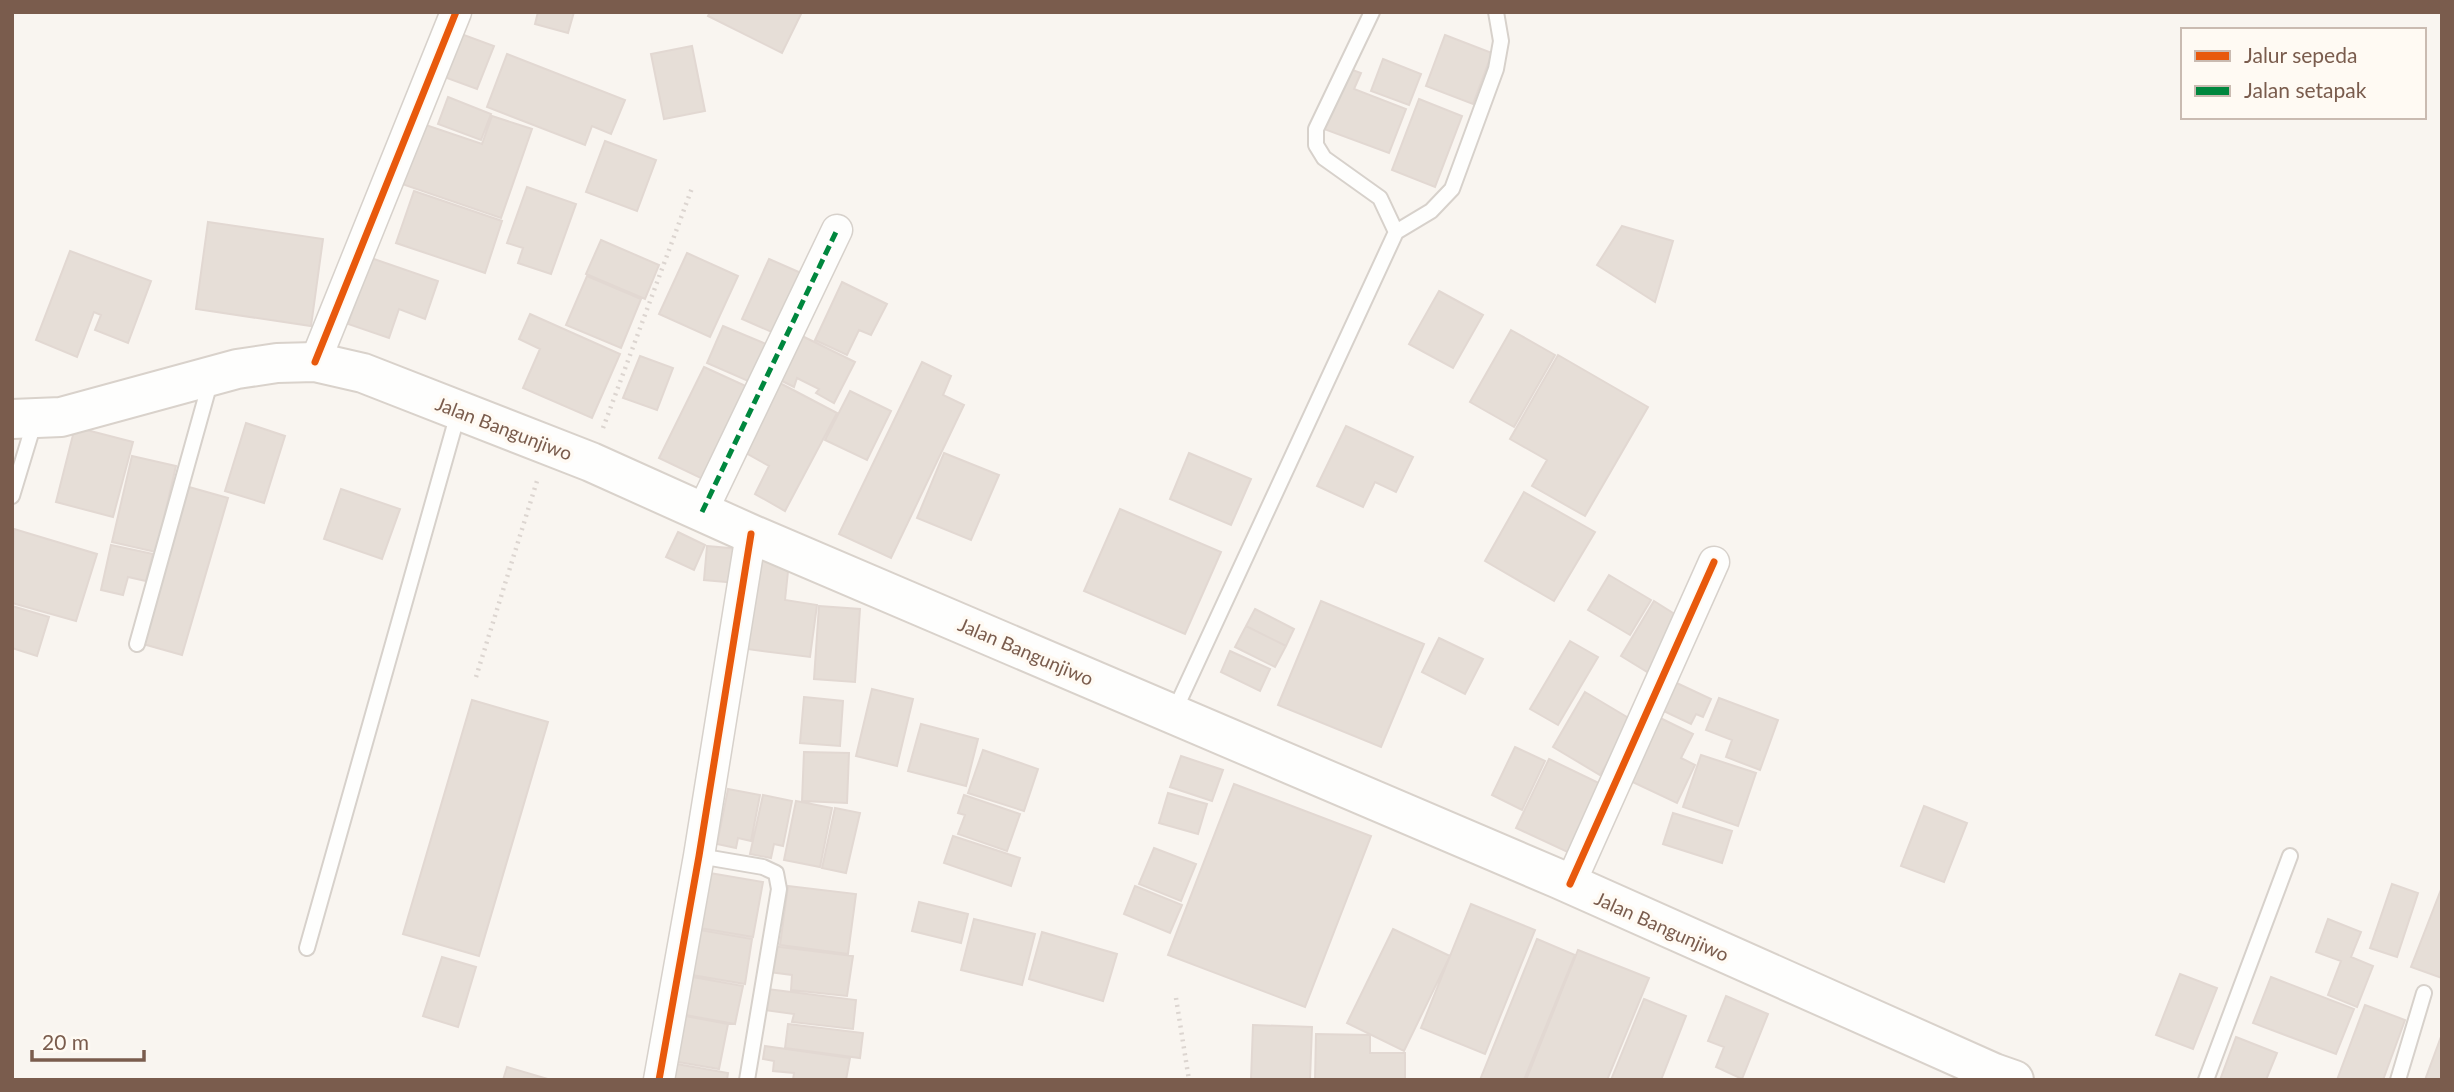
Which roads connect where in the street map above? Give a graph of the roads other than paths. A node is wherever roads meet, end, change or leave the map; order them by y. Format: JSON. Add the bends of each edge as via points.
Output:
{"nodes":[{"id":1,"x":456,"y":12,"type":"edge"},
{"id":2,"x":1372,"y":12,"type":"edge"},
{"id":3,"x":1496,"y":12,"type":"edge"},
{"id":4,"x":837,"y":230,"type":"dead end"},
{"id":5,"x":1396,"y":232,"type":"junction"},
{"id":6,"x":315,"y":362,"type":"junction"},
{"id":7,"x":212,"y":376,"type":"junction"},
{"id":8,"x":459,"y":410,"type":"junction"},
{"id":9,"x":24,"y":419,"type":"edge"},
{"id":10,"x":12,"y":496,"type":"edge"},
{"id":11,"x":702,"y":512,"type":"junction"},
{"id":12,"x":751,"y":534,"type":"junction"},
{"id":13,"x":1714,"y":562,"type":"dead end"},
{"id":14,"x":137,"y":644,"type":"dead end"},
{"id":15,"x":1173,"y":714,"type":"junction"},
{"id":16,"x":699,"y":856,"type":"junction"},
{"id":17,"x":2290,"y":856,"type":"dead end"},
{"id":18,"x":1570,"y":884,"type":"junction"},
{"id":19,"x":307,"y":948,"type":"dead end"},
{"id":20,"x":2424,"y":993,"type":"dead end"},
{"id":21,"x":1999,"y":1078,"type":"edge"},
{"id":22,"x":659,"y":1080,"type":"edge"},
{"id":23,"x":747,"y":1080,"type":"edge"},
{"id":24,"x":2206,"y":1080,"type":"edge"},
{"id":25,"x":2398,"y":1080,"type":"edge"}],
"edges":[{"from":1,"to":6,"type":"street"},
{"from":2,"to":5,"type":"lane","via":[[1316,129],[1315,145],[1324,159],[1380,198]]},
{"from":3,"to":5,"type":"lane","via":[[1501,41],[1496,69],[1452,189],[1431,211]]},
{"from":4,"to":11,"type":"street"},
{"from":5,"to":15,"type":"lane"},
{"from":6,"to":7,"type":"main road","name":"Jalan Bangunjiwo","via":[[277,363]]},
{"from":6,"to":8,"type":"main road","name":"Jalan Bangunjiwo","via":[[363,373]]},
{"from":7,"to":9,"type":"main road","name":"Jalan Bangunjiwo","via":[[61,417]]},
{"from":7,"to":14,"type":"lane"},
{"from":8,"to":11,"type":"main road","name":"Jalan Bangunjiwo"},
{"from":8,"to":19,"type":"lane"},
{"from":9,"to":10,"type":"lane"},
{"from":11,"to":12,"type":"main road","name":"Jalan Bangunjiwo"},
{"from":12,"to":15,"type":"main road","name":"Jalan Bangunjiwo"},
{"from":12,"to":16,"type":"street"},
{"from":13,"to":18,"type":"street"},
{"from":15,"to":18,"type":"main road","name":"Jalan Bangunjiwo"},
{"from":16,"to":22,"type":"street"},
{"from":16,"to":23,"type":"lane","via":[[776,873],[779,889]]},
{"from":17,"to":24,"type":"lane"},
{"from":18,"to":21,"type":"main road","name":"Jalan Bangunjiwo"},
{"from":20,"to":25,"type":"lane"}]}
